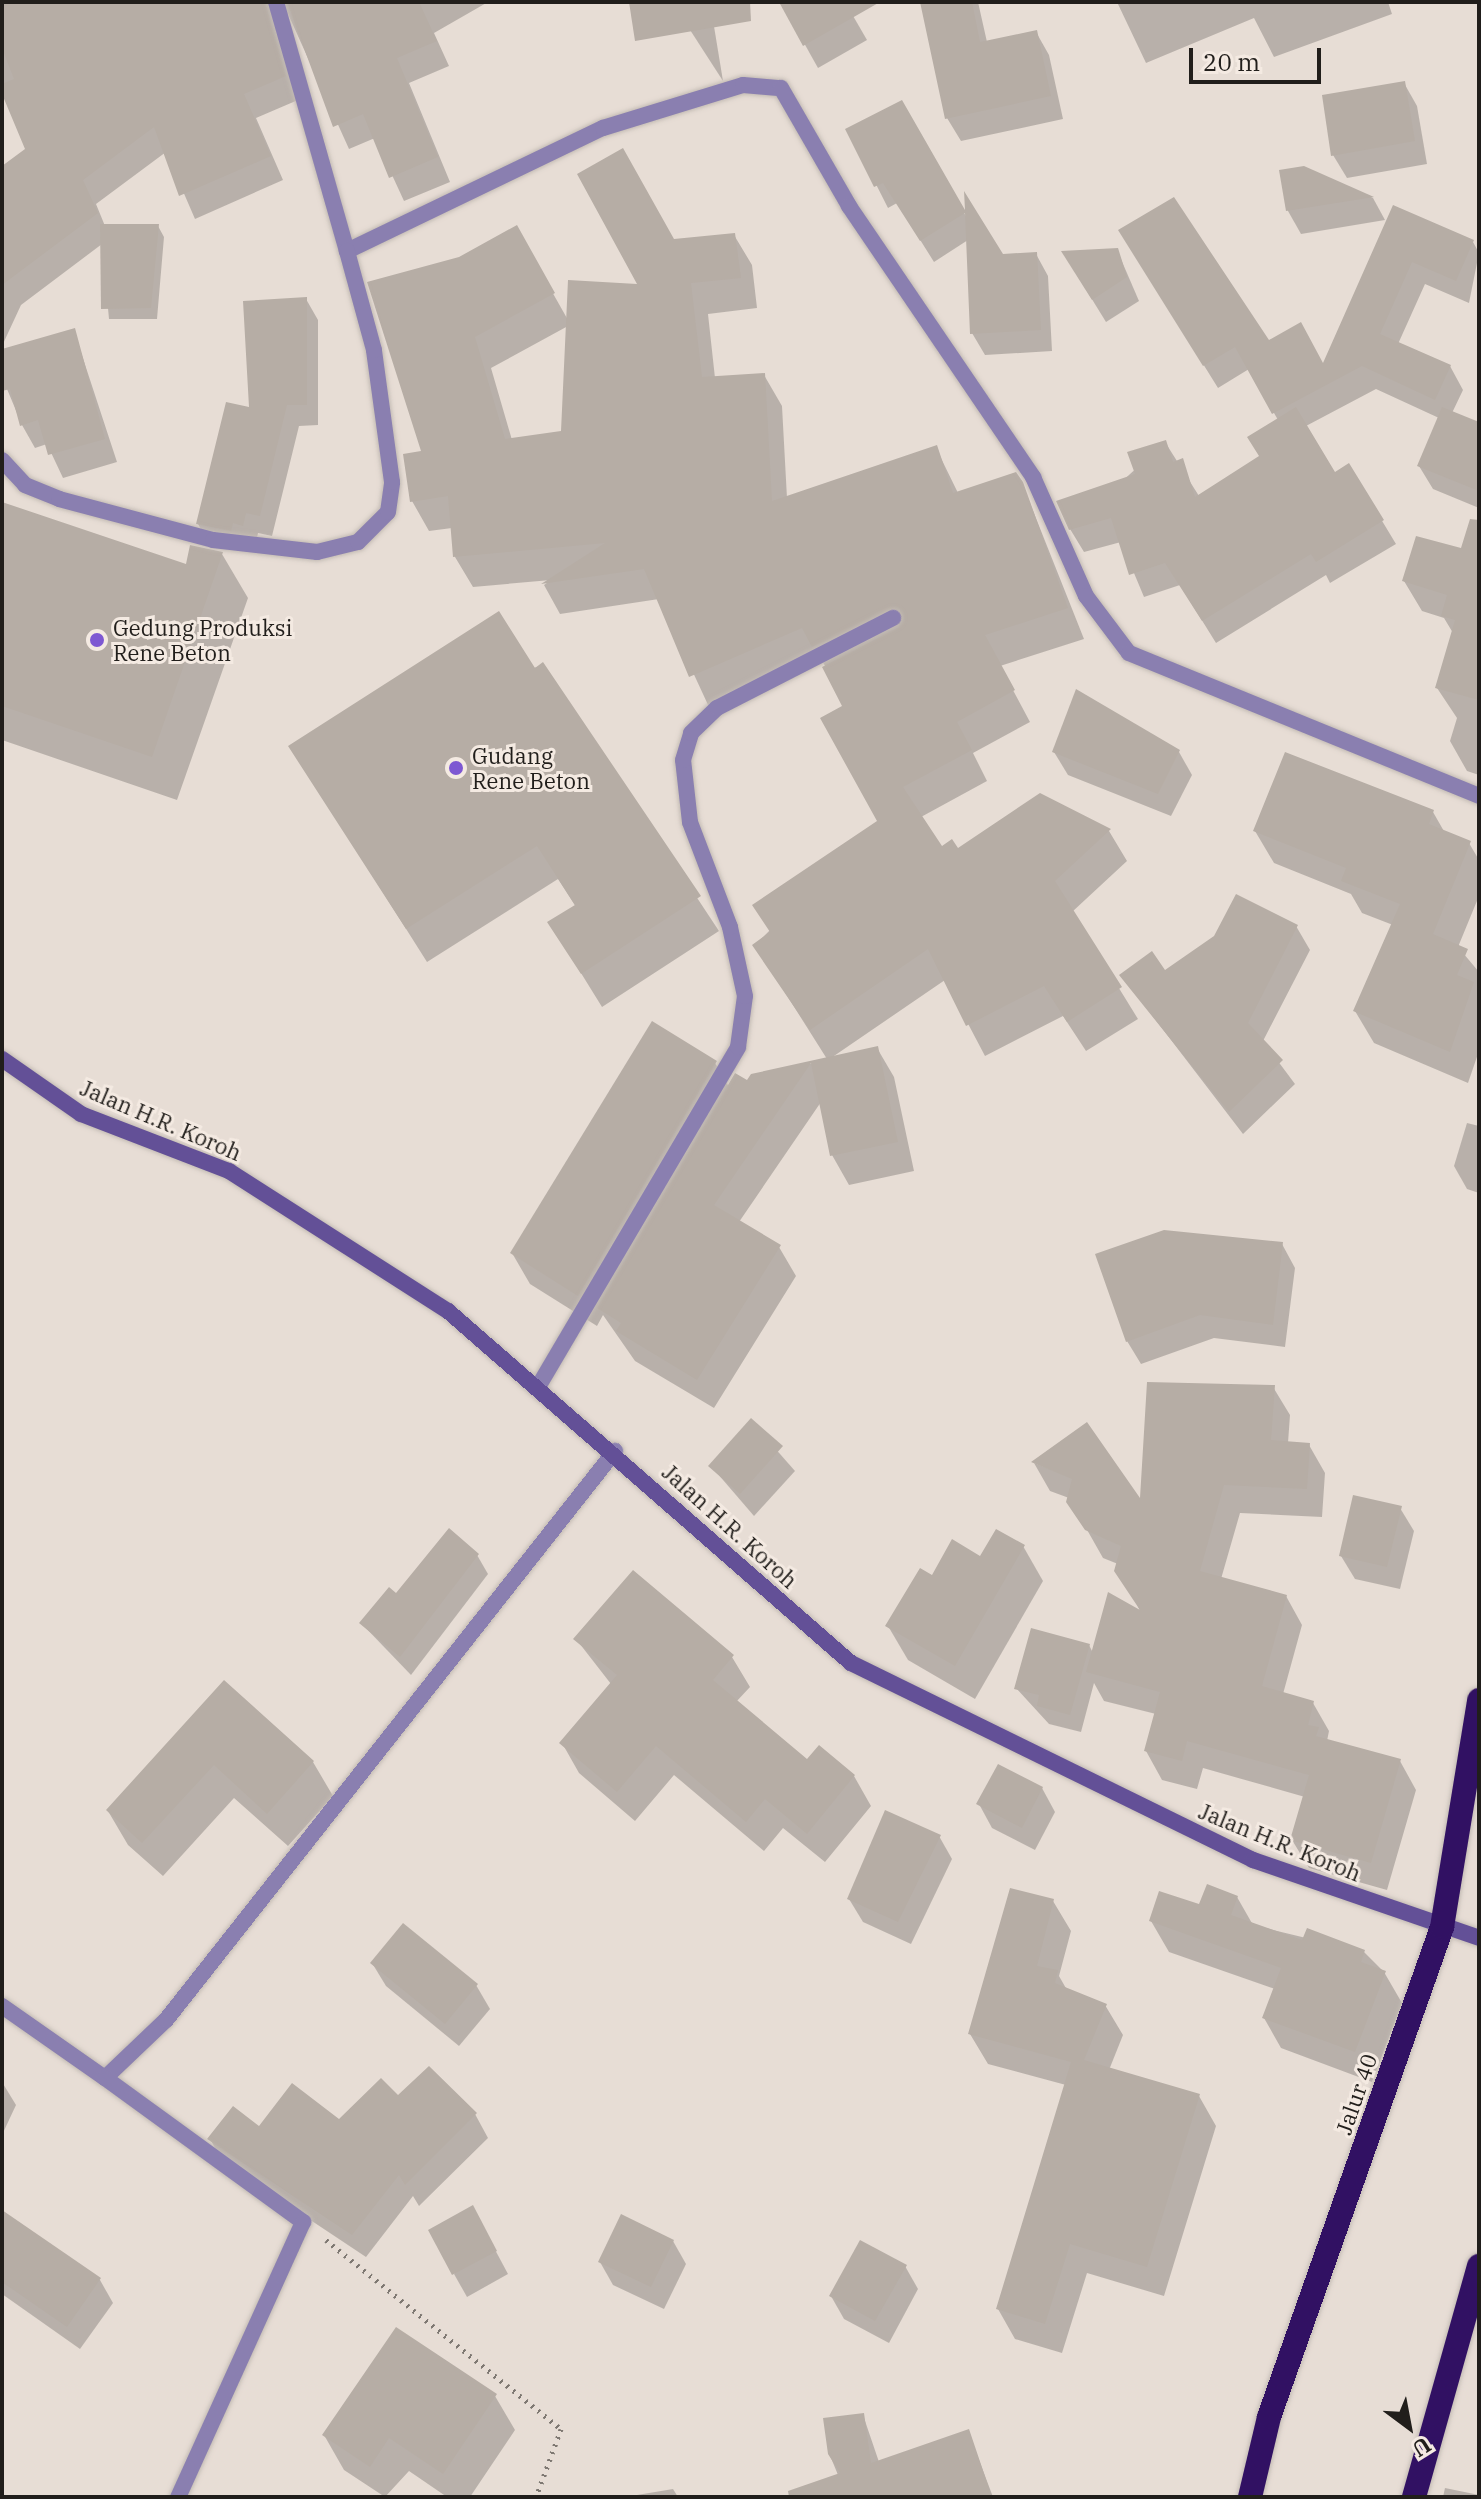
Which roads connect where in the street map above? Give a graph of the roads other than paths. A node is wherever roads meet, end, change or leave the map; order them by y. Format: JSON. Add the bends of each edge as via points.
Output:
{"nodes":[{"id":1,"x":276,"y":2,"type":"edge"},
{"id":2,"x":347,"y":251,"type":"junction"},
{"id":3,"x":2,"y":460,"type":"edge"},
{"id":4,"x":893,"y":618,"type":"dead end"},
{"id":5,"x":1479,"y":796,"type":"edge"},
{"id":6,"x":2,"y":1059,"type":"edge"},
{"id":7,"x":538,"y":1387,"type":"junction"},
{"id":8,"x":615,"y":1451,"type":"junction"},
{"id":9,"x":1479,"y":1700,"type":"edge"},
{"id":10,"x":1442,"y":1927,"type":"junction"},
{"id":11,"x":1479,"y":1938,"type":"edge"},
{"id":12,"x":2,"y":2006,"type":"edge"},
{"id":13,"x":105,"y":2078,"type":"junction"},
{"id":14,"x":1479,"y":2266,"type":"edge"},
{"id":15,"x":178,"y":2497,"type":"edge"},
{"id":16,"x":1250,"y":2497,"type":"edge"},
{"id":17,"x":1414,"y":2497,"type":"edge"}],
"edges":[{"from":1,"to":2,"type":"street"},
{"from":2,"to":3,"type":"street","via":[[374,350],[392,482],[388,512],[358,542],[317,552],[213,540],[59,499],[25,485]]},
{"from":2,"to":5,"type":"street","via":[[603,128],[743,85],[781,88],[849,206],[1033,477],[1086,596],[1129,653]]},
{"from":4,"to":7,"type":"street","via":[[717,708],[691,733],[683,760],[690,822],[730,927],[745,996],[738,1047]]},
{"from":6,"to":7,"type":"main road","name":"Jalan H.R. Koroh","via":[[81,1114],[229,1171],[353,1245]]},
{"from":7,"to":8,"type":"main road","name":"Jalan H.R. Koroh"},
{"from":8,"to":10,"type":"main road","name":"Jalan H.R. Koroh","via":[[851,1663],[1253,1860]]},
{"from":8,"to":13,"type":"street","via":[[166,2020]]},
{"from":9,"to":10,"type":"highway","name":"Jalur 40"},
{"from":10,"to":11,"type":"main road","name":"Jalan H.R. Koroh"},
{"from":10,"to":16,"type":"highway","name":"Jalur 40","via":[[1269,2417]]},
{"from":12,"to":13,"type":"street"},
{"from":13,"to":15,"type":"street","via":[[303,2222]]},
{"from":14,"to":17,"type":"highway"}]}
